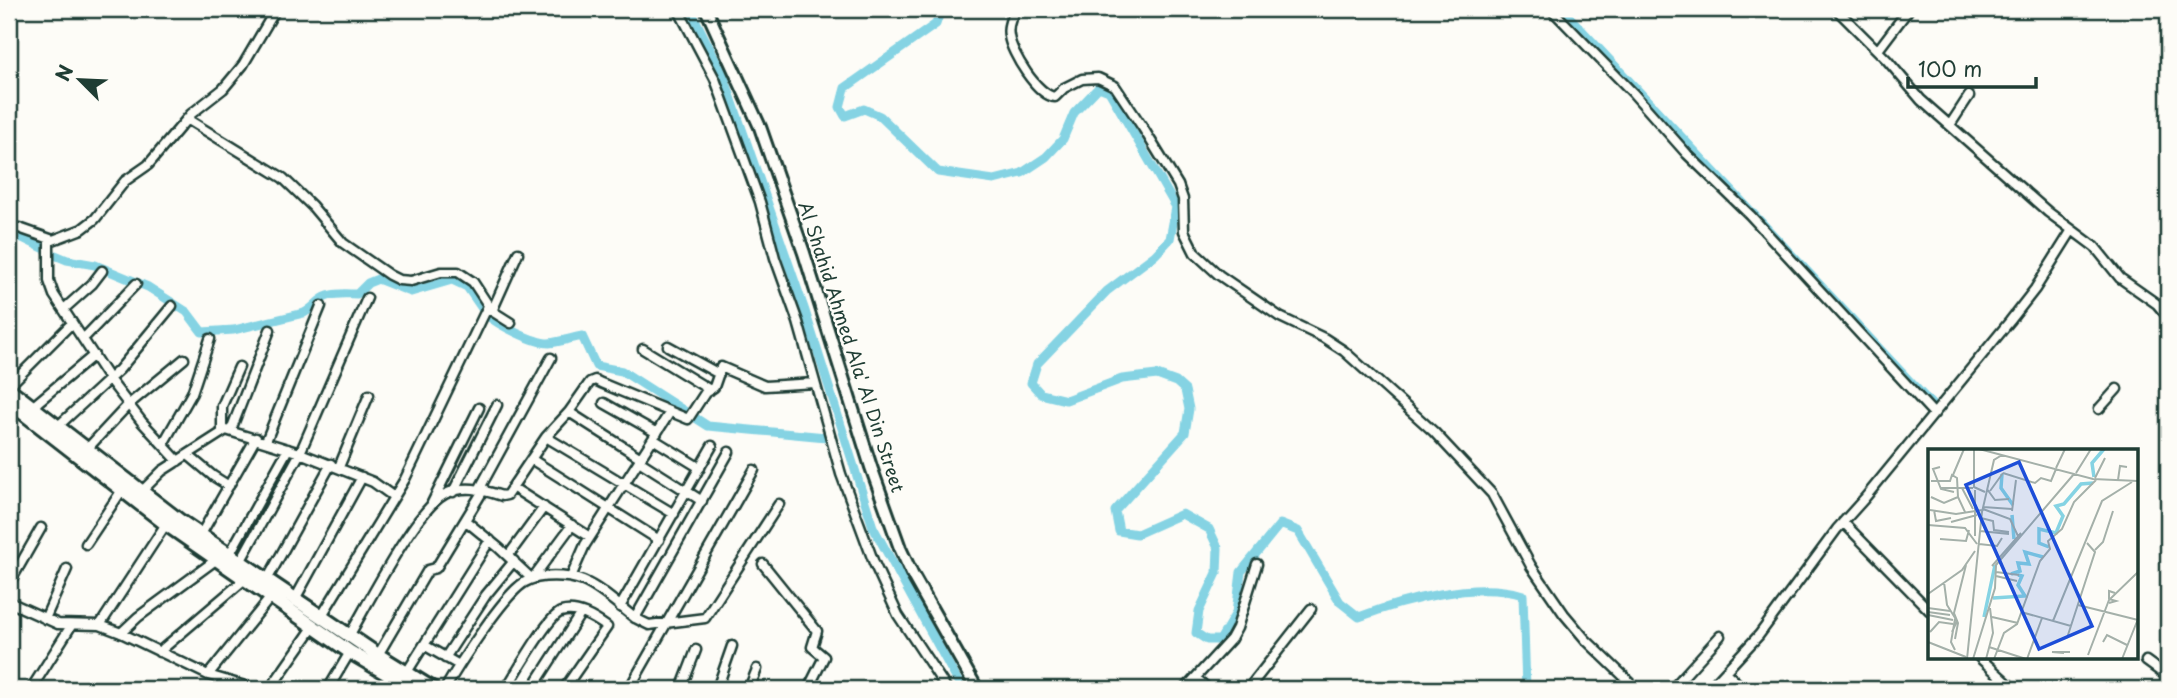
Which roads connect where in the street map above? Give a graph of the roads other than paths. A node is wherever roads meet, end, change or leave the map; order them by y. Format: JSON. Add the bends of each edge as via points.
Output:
{"nodes":[{"id":1,"x":276,"y":9,"type":"edge"},
{"id":2,"x":678,"y":9,"type":"edge"},
{"id":3,"x":706,"y":9,"type":"edge"},
{"id":4,"x":1016,"y":9,"type":"edge"},
{"id":5,"x":1551,"y":9,"type":"edge"},
{"id":6,"x":1836,"y":9,"type":"edge"},
{"id":7,"x":1909,"y":9,"type":"edge"},
{"id":8,"x":1878,"y":50,"type":"junction"},
{"id":9,"x":1969,"y":96,"type":"dead end"},
{"id":10,"x":187,"y":119,"type":"junction"},
{"id":11,"x":1950,"y":125,"type":"junction"},
{"id":12,"x":9,"y":227,"type":"edge"},
{"id":13,"x":2072,"y":230,"type":"junction"},
{"id":14,"x":49,"y":240,"type":"junction"},
{"id":15,"x":518,"y":253,"type":"dead end"},
{"id":16,"x":102,"y":271,"type":"dead end"},
{"id":17,"x":136,"y":284,"type":"dead end"},
{"id":18,"x":367,"y":298,"type":"dead end"},
{"id":19,"x":172,"y":306,"type":"dead end"},
{"id":20,"x":321,"y":306,"type":"dead end"},
{"id":21,"x":64,"y":309,"type":"junction"},
{"id":22,"x":490,"y":309,"type":"junction"},
{"id":23,"x":2168,"y":317,"type":"edge"},
{"id":24,"x":72,"y":323,"type":"junction"},
{"id":25,"x":511,"y":323,"type":"dead end"},
{"id":26,"x":270,"y":330,"type":"dead end"},
{"id":27,"x":83,"y":338,"type":"junction"},
{"id":28,"x":209,"y":339,"type":"dead end"},
{"id":29,"x":668,"y":345,"type":"dead end"},
{"id":30,"x":643,"y":349,"type":"dead end"},
{"id":31,"x":94,"y":355,"type":"junction"},
{"id":32,"x":551,"y":358,"type":"dead end"},
{"id":33,"x":184,"y":359,"type":"dead end"},
{"id":34,"x":239,"y":367,"type":"dead end"},
{"id":35,"x":719,"y":374,"type":"junction"},
{"id":36,"x":109,"y":379,"type":"junction"},
{"id":37,"x":815,"y":383,"type":"junction"},
{"id":38,"x":9,"y":387,"type":"edge"},
{"id":39,"x":2117,"y":389,"type":"dead end"},
{"id":40,"x":710,"y":390,"type":"junction"},
{"id":41,"x":369,"y":395,"type":"dead end"},
{"id":42,"x":9,"y":402,"type":"edge"},
{"id":43,"x":604,"y":402,"type":"dead end"},
{"id":44,"x":128,"y":405,"type":"junction"},
{"id":45,"x":497,"y":405,"type":"dead end"},
{"id":46,"x":32,"y":407,"type":"junction"},
{"id":47,"x":478,"y":408,"type":"dead end"},
{"id":48,"x":2099,"y":409,"type":"dead end"},
{"id":49,"x":569,"y":412,"type":"junction"},
{"id":50,"x":670,"y":412,"type":"junction"},
{"id":51,"x":1934,"y":414,"type":"junction"},
{"id":52,"x":57,"y":427,"type":"junction"},
{"id":53,"x":226,"y":431,"type":"junction"},
{"id":54,"x":655,"y":436,"type":"junction"},
{"id":55,"x":546,"y":437,"type":"junction"},
{"id":56,"x":256,"y":438,"type":"junction"},
{"id":57,"x":266,"y":441,"type":"junction"},
{"id":58,"x":163,"y":444,"type":"junction"},
{"id":59,"x":712,"y":446,"type":"dead end"},
{"id":60,"x":288,"y":449,"type":"junction"},
{"id":61,"x":86,"y":450,"type":"junction"},
{"id":62,"x":729,"y":452,"type":"dead end"},
{"id":63,"x":300,"y":453,"type":"junction"},
{"id":64,"x":187,"y":455,"type":"junction"},
{"id":65,"x":531,"y":459,"type":"junction"},
{"id":66,"x":640,"y":460,"type":"junction"},
{"id":67,"x":178,"y":461,"type":"junction"},
{"id":68,"x":335,"y":466,"type":"junction"},
{"id":69,"x":700,"y":468,"type":"junction"},
{"id":70,"x":754,"y":470,"type":"dead end"},
{"id":71,"x":362,"y":477,"type":"junction"},
{"id":72,"x":625,"y":484,"type":"junction"},
{"id":73,"x":229,"y":486,"type":"junction"},
{"id":74,"x":512,"y":487,"type":"junction"},
{"id":75,"x":482,"y":488,"type":"junction"},
{"id":76,"x":122,"y":490,"type":"junction"},
{"id":77,"x":687,"y":491,"type":"junction"},
{"id":78,"x":141,"y":492,"type":"junction"},
{"id":79,"x":453,"y":492,"type":"junction"},
{"id":80,"x":394,"y":497,"type":"junction"},
{"id":81,"x":702,"y":500,"type":"junction"},
{"id":82,"x":779,"y":504,"type":"dead end"},
{"id":83,"x":430,"y":506,"type":"junction"},
{"id":84,"x":544,"y":507,"type":"junction"},
{"id":85,"x":609,"y":508,"type":"junction"},
{"id":86,"x":674,"y":514,"type":"junction"},
{"id":87,"x":466,"y":521,"type":"junction"},
{"id":88,"x":1843,"y":522,"type":"junction"},
{"id":89,"x":166,"y":524,"type":"junction"},
{"id":90,"x":572,"y":525,"type":"junction"},
{"id":91,"x":41,"y":528,"type":"dead end"},
{"id":92,"x":590,"y":537,"type":"junction"},
{"id":93,"x":198,"y":540,"type":"junction"},
{"id":94,"x":490,"y":540,"type":"junction"},
{"id":95,"x":659,"y":540,"type":"junction"},
{"id":96,"x":86,"y":544,"type":"dead end"},
{"id":97,"x":229,"y":559,"type":"junction"},
{"id":98,"x":511,"y":559,"type":"junction"},
{"id":99,"x":1257,"y":564,"type":"dead end"},
{"id":100,"x":763,"y":565,"type":"dead end"},
{"id":101,"x":67,"y":569,"type":"dead end"},
{"id":102,"x":571,"y":577,"type":"junction"},
{"id":103,"x":245,"y":579,"type":"junction"},
{"id":104,"x":532,"y":579,"type":"junction"},
{"id":105,"x":9,"y":584,"type":"edge"},
{"id":106,"x":272,"y":588,"type":"junction"},
{"id":107,"x":9,"y":602,"type":"edge"},
{"id":108,"x":292,"y":604,"type":"junction"},
{"id":109,"x":620,"y":607,"type":"junction"},
{"id":110,"x":1311,"y":609,"type":"dead end"},
{"id":111,"x":1928,"y":609,"type":"edge"},
{"id":112,"x":581,"y":613,"type":"junction"},
{"id":113,"x":635,"y":618,"type":"junction"},
{"id":114,"x":45,"y":619,"type":"junction"},
{"id":115,"x":318,"y":622,"type":"junction"},
{"id":116,"x":667,"y":623,"type":"junction"},
{"id":117,"x":100,"y":625,"type":"junction"},
{"id":118,"x":71,"y":626,"type":"junction"},
{"id":119,"x":121,"y":632,"type":"junction"},
{"id":120,"x":349,"y":636,"type":"junction"},
{"id":121,"x":1720,"y":636,"type":"dead end"},
{"id":122,"x":424,"y":645,"type":"junction"},
{"id":123,"x":732,"y":646,"type":"dead end"},
{"id":124,"x":696,"y":650,"type":"dead end"},
{"id":125,"x":159,"y":652,"type":"junction"},
{"id":126,"x":350,"y":652,"type":"junction"},
{"id":127,"x":378,"y":655,"type":"junction"},
{"id":128,"x":445,"y":658,"type":"junction"},
{"id":129,"x":1982,"y":660,"type":"edge"},
{"id":130,"x":2146,"y":661,"type":"dead end"},
{"id":131,"x":459,"y":665,"type":"junction"},
{"id":132,"x":757,"y":669,"type":"dead end"},
{"id":133,"x":407,"y":672,"type":"junction"},
{"id":134,"x":1725,"y":672,"type":"junction"},
{"id":135,"x":208,"y":675,"type":"junction"},
{"id":136,"x":2168,"y":677,"type":"edge"},
{"id":137,"x":1196,"y":678,"type":"junction"},
{"id":138,"x":221,"y":680,"type":"junction"},
{"id":139,"x":31,"y":689,"type":"edge"},
{"id":140,"x":216,"y":689,"type":"edge"},
{"id":141,"x":255,"y":689,"type":"edge"},
{"id":142,"x":270,"y":689,"type":"edge"},
{"id":143,"x":328,"y":689,"type":"edge"},
{"id":144,"x":412,"y":689,"type":"edge"},
{"id":145,"x":433,"y":689,"type":"edge"},
{"id":146,"x":444,"y":689,"type":"edge"},
{"id":147,"x":506,"y":689,"type":"edge"},
{"id":148,"x":532,"y":689,"type":"edge"},
{"id":149,"x":565,"y":689,"type":"edge"},
{"id":150,"x":629,"y":689,"type":"edge"},
{"id":151,"x":681,"y":689,"type":"edge"},
{"id":152,"x":717,"y":689,"type":"edge"},
{"id":153,"x":749,"y":689,"type":"edge"},
{"id":154,"x":808,"y":689,"type":"edge"},
{"id":155,"x":947,"y":689,"type":"edge"},
{"id":156,"x":977,"y":689,"type":"edge"},
{"id":157,"x":1185,"y":689,"type":"edge"},
{"id":158,"x":1208,"y":689,"type":"edge"},
{"id":159,"x":1248,"y":689,"type":"edge"},
{"id":160,"x":1637,"y":689,"type":"edge"},
{"id":161,"x":1672,"y":689,"type":"edge"},
{"id":162,"x":1709,"y":689,"type":"edge"},
{"id":163,"x":1744,"y":689,"type":"edge"},
{"id":164,"x":2014,"y":689,"type":"edge"}],
"edges":[{"from":1,"to":10,"type":"street","via":[[237,73]]},
{"from":2,"to":37,"type":"street","via":[[715,79],[760,202]]},
{"from":3,"to":156,"type":"main road","name":"Al Shahid Ahmed Ala' Al Din Street","via":[[761,127],[900,548]]},
{"from":4,"to":160,"type":"street","via":[[1009,30],[1012,45],[1043,93],[1055,97],[1072,83],[1091,78],[1115,86],[1178,185],[1184,231],[1195,253],[1280,317],[1332,343],[1434,432],[1492,494],[1531,566],[1564,614]]},
{"from":5,"to":51,"type":"street"},
{"from":6,"to":8,"type":"street"},
{"from":7,"to":8,"type":"street"},
{"from":8,"to":11,"type":"street","via":[[1912,91]]},
{"from":9,"to":11,"type":"street"},
{"from":10,"to":14,"type":"street","via":[[148,165],[125,181],[95,219],[82,229]]},
{"from":10,"to":22,"type":"street","via":[[282,178],[344,243],[389,275],[411,281],[458,272],[473,282]]},
{"from":11,"to":13,"type":"street"},
{"from":12,"to":14,"type":"street"},
{"from":13,"to":23,"type":"street"},
{"from":13,"to":51,"type":"street","via":[[2035,289]]},
{"from":14,"to":21,"type":"street","via":[[49,281]]},
{"from":15,"to":22,"type":"street"},
{"from":16,"to":21,"type":"street"},
{"from":17,"to":27,"type":"street"},
{"from":18,"to":63,"type":"street"},
{"from":19,"to":36,"type":"street"},
{"from":20,"to":57,"type":"street"},
{"from":21,"to":24,"type":"street"},
{"from":22,"to":25,"type":"street"},
{"from":22,"to":80,"type":"street"},
{"from":24,"to":27,"type":"street"},
{"from":24,"to":38,"type":"street"},
{"from":26,"to":53,"type":"street"},
{"from":27,"to":31,"type":"street"},
{"from":28,"to":58,"type":"street","via":[[192,393]]},
{"from":29,"to":35,"type":"street"},
{"from":30,"to":40,"type":"street"},
{"from":31,"to":36,"type":"street"},
{"from":31,"to":46,"type":"street"},
{"from":32,"to":75,"type":"street"},
{"from":33,"to":44,"type":"street"},
{"from":34,"to":53,"type":"street","via":[[222,406]]},
{"from":35,"to":37,"type":"street","via":[[723,367],[765,386]]},
{"from":35,"to":40,"type":"street"},
{"from":36,"to":44,"type":"street"},
{"from":36,"to":52,"type":"street"},
{"from":37,"to":155,"type":"street","via":[[873,563],[898,615]]},
{"from":38,"to":46,"type":"main road"},
{"from":39,"to":48,"type":"street"},
{"from":40,"to":50,"type":"street","via":[[692,415],[686,418]]},
{"from":41,"to":68,"type":"street"},
{"from":42,"to":76,"type":"main road"},
{"from":43,"to":54,"type":"street"},
{"from":44,"to":58,"type":"street"},
{"from":44,"to":61,"type":"street"},
{"from":45,"to":79,"type":"street"},
{"from":46,"to":52,"type":"main road"},
{"from":47,"to":83,"type":"street"},
{"from":49,"to":50,"type":"street","via":[[595,380]]},
{"from":49,"to":55,"type":"street"},
{"from":49,"to":66,"type":"street"},
{"from":50,"to":54,"type":"street"},
{"from":51,"to":88,"type":"street"},
{"from":52,"to":61,"type":"main road"},
{"from":53,"to":56,"type":"street"},
{"from":53,"to":64,"type":"street"},
{"from":54,"to":66,"type":"street"},
{"from":54,"to":69,"type":"street"},
{"from":55,"to":65,"type":"street"},
{"from":55,"to":72,"type":"street"},
{"from":56,"to":57,"type":"street"},
{"from":56,"to":73,"type":"street"},
{"from":57,"to":60,"type":"street"},
{"from":58,"to":67,"type":"street"},
{"from":59,"to":69,"type":"street"},
{"from":60,"to":63,"type":"street"},
{"from":60,"to":97,"type":"street"},
{"from":61,"to":78,"type":"main road"},
{"from":62,"to":81,"type":"street"},
{"from":63,"to":68,"type":"street"},
{"from":63,"to":97,"type":"street"},
{"from":64,"to":67,"type":"street"},
{"from":64,"to":73,"type":"street"},
{"from":65,"to":74,"type":"street"},
{"from":65,"to":85,"type":"street"},
{"from":66,"to":72,"type":"street"},
{"from":66,"to":77,"type":"street"},
{"from":67,"to":78,"type":"street"},
{"from":68,"to":71,"type":"street"},
{"from":68,"to":106,"type":"street"},
{"from":69,"to":77,"type":"street"},
{"from":70,"to":116,"type":"street"},
{"from":71,"to":80,"type":"street"},
{"from":71,"to":108,"type":"street"},
{"from":72,"to":85,"type":"street"},
{"from":72,"to":86,"type":"street"},
{"from":73,"to":93,"type":"street"},
{"from":74,"to":75,"type":"street","via":[[502,496]]},
{"from":74,"to":84,"type":"street"},
{"from":75,"to":79,"type":"street"},
{"from":75,"to":87,"type":"street"},
{"from":76,"to":89,"type":"main road"},
{"from":76,"to":96,"type":"street"},
{"from":77,"to":81,"type":"street"},
{"from":77,"to":86,"type":"street"},
{"from":78,"to":93,"type":"main road"},
{"from":79,"to":83,"type":"street"},
{"from":80,"to":115,"type":"street"},
{"from":81,"to":113,"type":"street"},
{"from":82,"to":116,"type":"street","via":[[705,618]]},
{"from":83,"to":120,"type":"street"},
{"from":84,"to":90,"type":"street"},
{"from":84,"to":98,"type":"street"},
{"from":85,"to":92,"type":"street"},
{"from":85,"to":95,"type":"street"},
{"from":86,"to":95,"type":"street"},
{"from":87,"to":94,"type":"street"},
{"from":87,"to":127,"type":"street","via":[[436,568],[428,570]]},
{"from":88,"to":111,"type":"street"},
{"from":88,"to":134,"type":"street","via":[[1769,622]]},
{"from":89,"to":93,"type":"main road"},
{"from":89,"to":117,"type":"street"},
{"from":90,"to":92,"type":"street"},
{"from":90,"to":104,"type":"street"},
{"from":91,"to":105,"type":"street"},
{"from":92,"to":102,"type":"street"},
{"from":93,"to":97,"type":"main road"},
{"from":94,"to":98,"type":"street"},
{"from":94,"to":122,"type":"street"},
{"from":95,"to":109,"type":"street"},
{"from":97,"to":103,"type":"main road"},
{"from":97,"to":106,"type":"main road"},
{"from":97,"to":119,"type":"street"},
{"from":98,"to":104,"type":"street"},
{"from":98,"to":128,"type":"street"},
{"from":99,"to":137,"type":"street","via":[[1237,628]]},
{"from":100,"to":154,"type":"street","via":[[817,631],[812,648],[824,657]]},
{"from":101,"to":114,"type":"street"},
{"from":102,"to":104,"type":"street"},
{"from":102,"to":109,"type":"street"},
{"from":103,"to":106,"type":"main road"},
{"from":103,"to":125,"type":"street"},
{"from":104,"to":131,"type":"street","via":[[518,587]]},
{"from":106,"to":108,"type":"main road"},
{"from":106,"to":135,"type":"street"},
{"from":107,"to":114,"type":"street"},
{"from":108,"to":115,"type":"main road"},
{"from":109,"to":113,"type":"street"},
{"from":110,"to":159,"type":"street"},
{"from":112,"to":147,"type":"street","via":[[553,616]]},
{"from":112,"to":148,"type":"street"},
{"from":112,"to":149,"type":"street","via":[[607,627]]},
{"from":113,"to":116,"type":"street","via":[[649,625]]},
{"from":114,"to":118,"type":"street"},
{"from":115,"to":120,"type":"main road"},
{"from":115,"to":126,"type":"main road"},
{"from":115,"to":142,"type":"street"},
{"from":116,"to":150,"type":"street"},
{"from":117,"to":118,"type":"street"},
{"from":117,"to":119,"type":"street"},
{"from":118,"to":139,"type":"street"},
{"from":119,"to":125,"type":"street"},
{"from":120,"to":127,"type":"main road"},
{"from":121,"to":161,"type":"street"},
{"from":122,"to":128,"type":"street"},
{"from":122,"to":133,"type":"street"},
{"from":123,"to":152,"type":"street"},
{"from":124,"to":151,"type":"street"},
{"from":125,"to":135,"type":"street"},
{"from":126,"to":143,"type":"street"},
{"from":126,"to":144,"type":"main road"},
{"from":127,"to":133,"type":"main road"},
{"from":128,"to":131,"type":"street"},
{"from":129,"to":164,"type":"street"},
{"from":130,"to":136,"type":"street"},
{"from":131,"to":146,"type":"street"},
{"from":132,"to":153,"type":"street"},
{"from":133,"to":145,"type":"main road"},
{"from":134,"to":162,"type":"street"},
{"from":134,"to":163,"type":"street"},
{"from":135,"to":138,"type":"street"},
{"from":137,"to":157,"type":"street"},
{"from":137,"to":158,"type":"street"},
{"from":138,"to":140,"type":"street"},
{"from":138,"to":141,"type":"street"}]}
